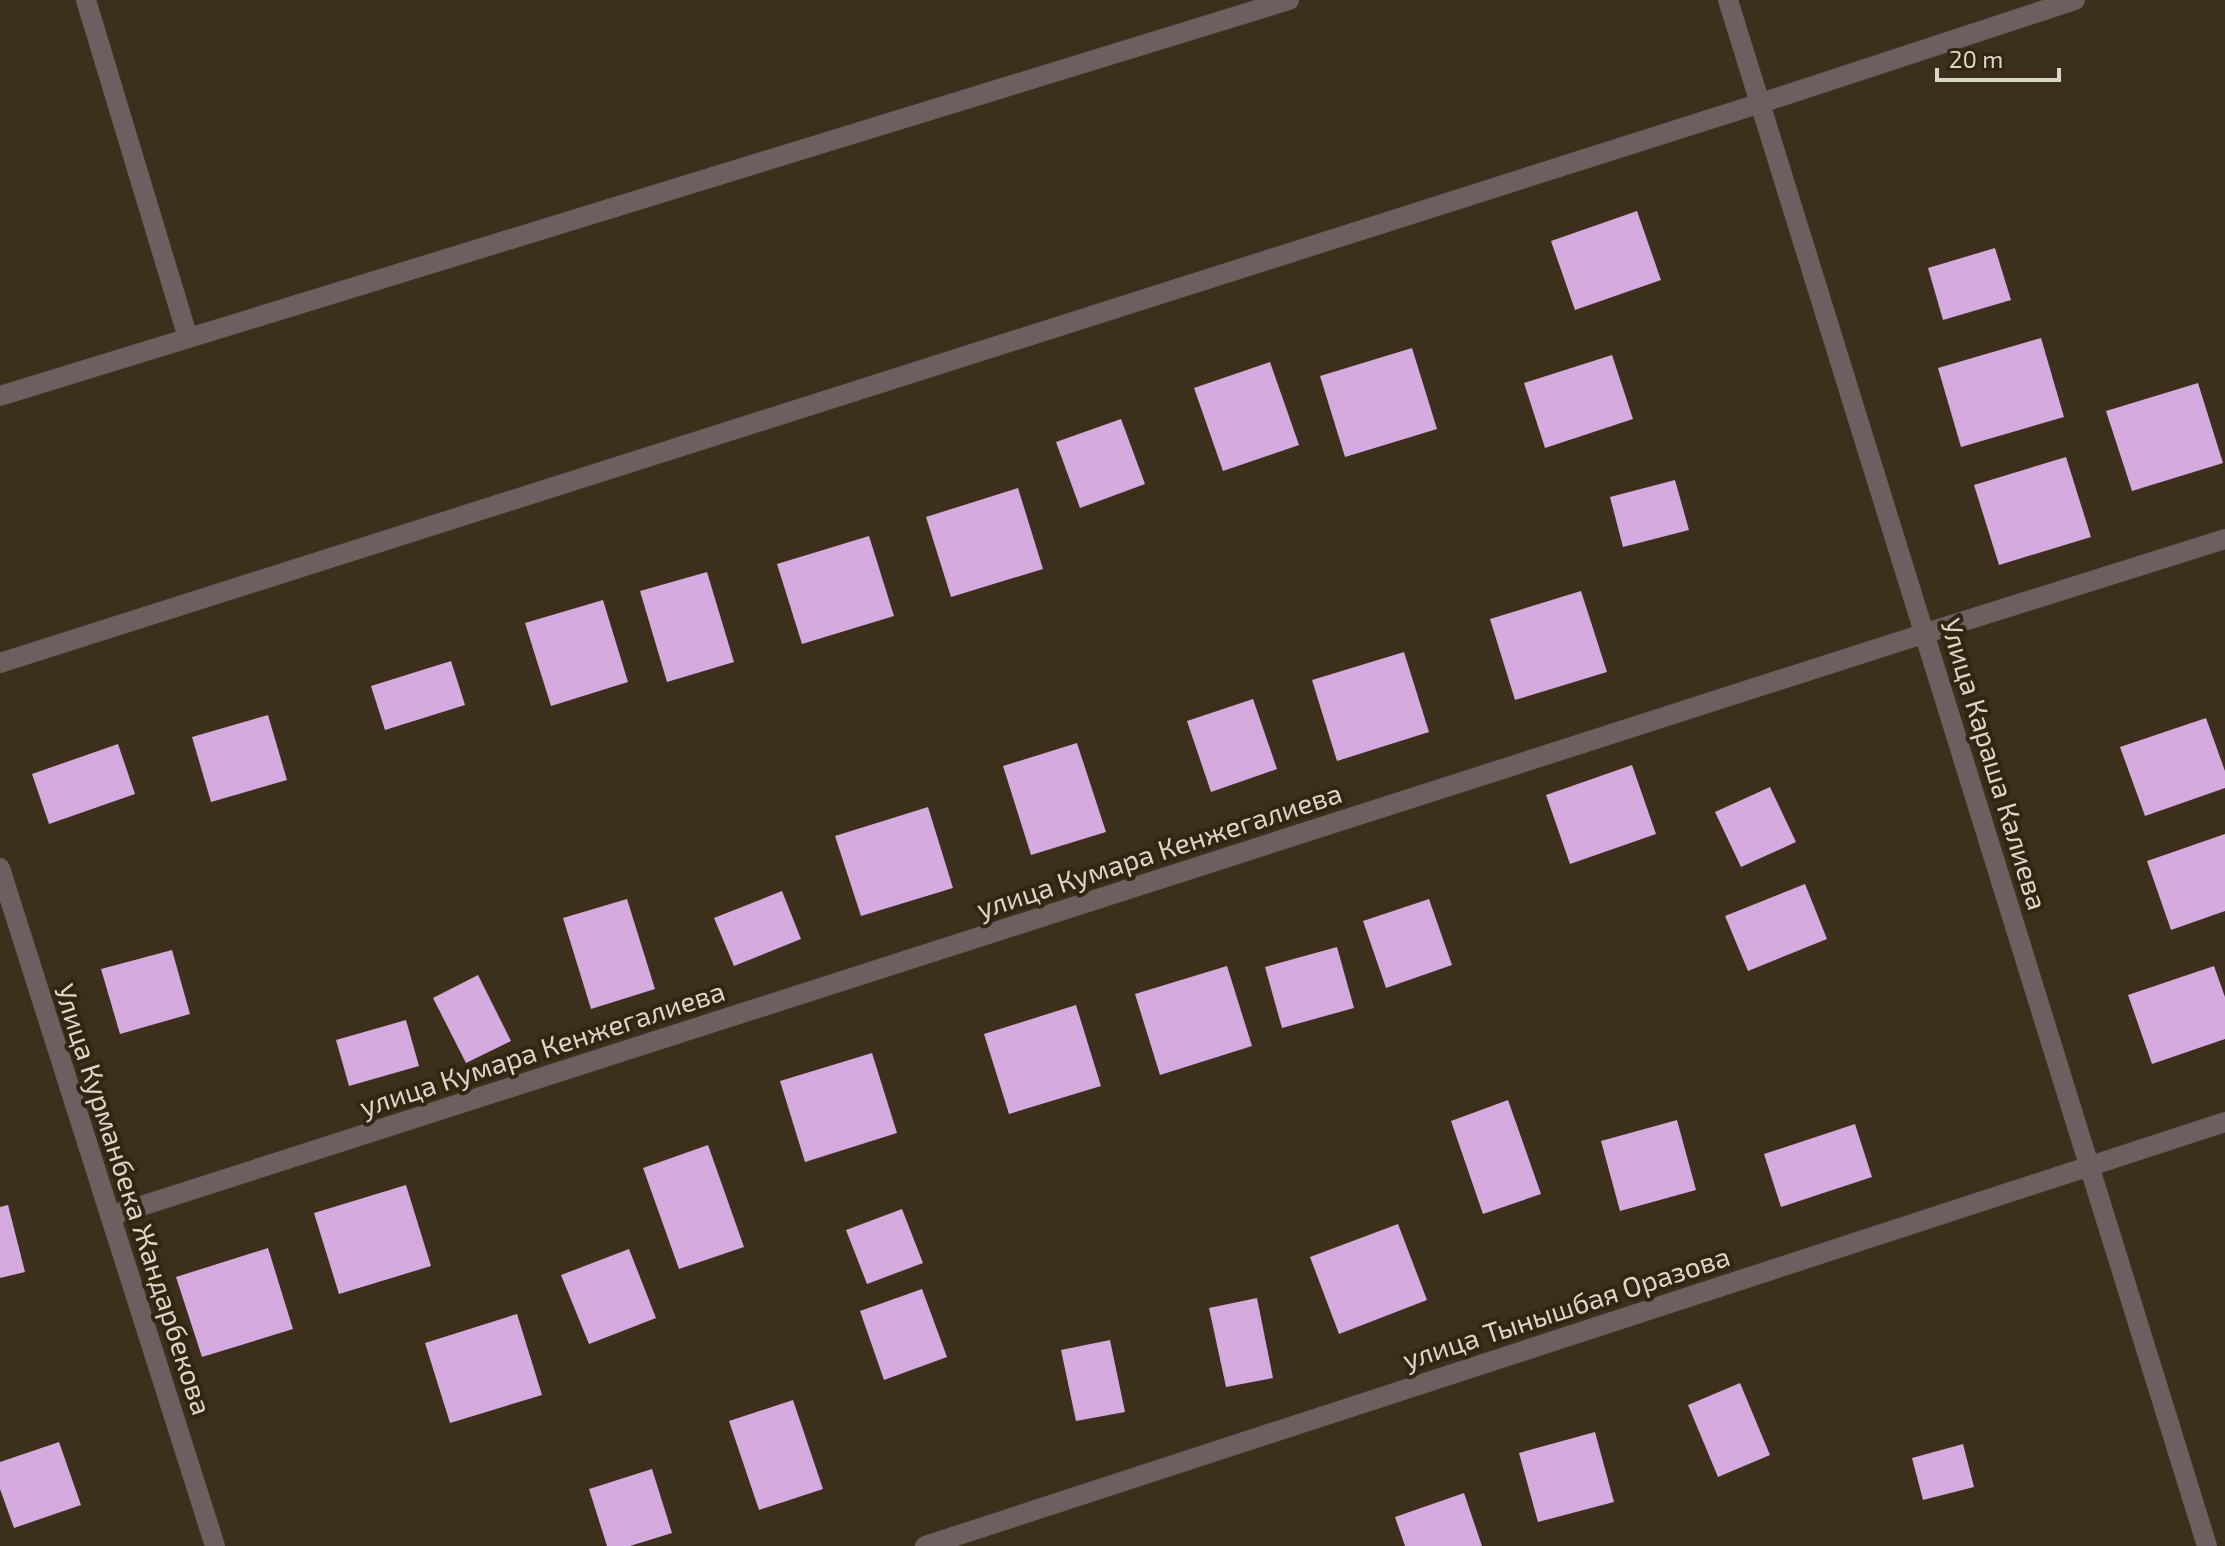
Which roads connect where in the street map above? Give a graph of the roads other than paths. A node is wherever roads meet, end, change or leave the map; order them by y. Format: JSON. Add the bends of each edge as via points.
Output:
{"nodes":[{"id":1,"x":86,"y":0,"type":"edge"},
{"id":2,"x":1289,"y":0,"type":"edge"},
{"id":3,"x":1728,"y":0,"type":"edge"},
{"id":4,"x":2075,"y":0,"type":"edge"},
{"id":5,"x":1761,"y":103,"type":"junction"},
{"id":6,"x":188,"y":338,"type":"junction"},
{"id":7,"x":0,"y":396,"type":"edge"},
{"id":8,"x":2225,"y":539,"type":"edge"},
{"id":9,"x":1926,"y":633,"type":"junction"},
{"id":10,"x":0,"y":663,"type":"edge"},
{"id":11,"x":0,"y":868,"type":"edge"},
{"id":12,"x":2225,"y":1122,"type":"edge"},
{"id":13,"x":2089,"y":1166,"type":"junction"},
{"id":14,"x":110,"y":1216,"type":"junction"},
{"id":15,"x":215,"y":1546,"type":"edge"},
{"id":16,"x":925,"y":1546,"type":"edge"},
{"id":17,"x":2207,"y":1546,"type":"edge"}],
"edges":[{"from":1,"to":6,"type":"street"},
{"from":2,"to":6,"type":"street"},
{"from":3,"to":5,"type":"street","name":"Улица Караша Калиева"},
{"from":4,"to":5,"type":"street"},
{"from":5,"to":9,"type":"street","name":"Улица Караша Калиева"},
{"from":5,"to":10,"type":"street"},
{"from":6,"to":7,"type":"street"},
{"from":8,"to":9,"type":"street","name":"улица Кумара Кенжегалиева"},
{"from":9,"to":13,"type":"street","name":"Улица Караша Калиева"},
{"from":9,"to":14,"type":"street","name":"улица Кумара Кенжегалиева"},
{"from":11,"to":14,"type":"street","name":"Улица Курманбека Жандарбекова"},
{"from":12,"to":13,"type":"street","name":"улица Тынышбая Оразова"},
{"from":13,"to":16,"type":"street","name":"улица Тынышбая Оразова"},
{"from":13,"to":17,"type":"street","name":"Улица Караша Калиева"},
{"from":14,"to":15,"type":"street","name":"Улица Курманбека Жандарбекова"}]}
